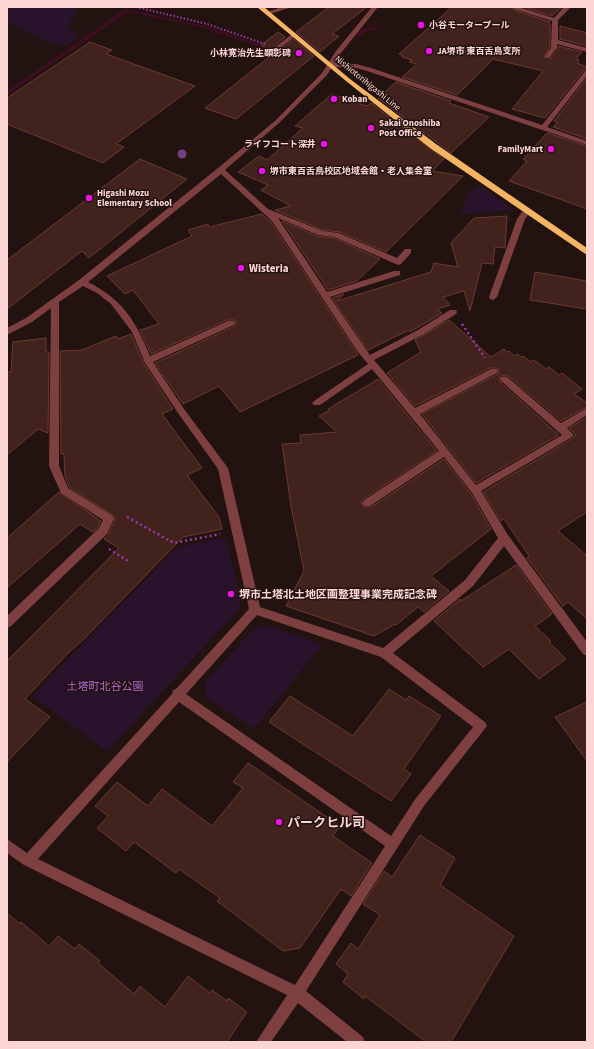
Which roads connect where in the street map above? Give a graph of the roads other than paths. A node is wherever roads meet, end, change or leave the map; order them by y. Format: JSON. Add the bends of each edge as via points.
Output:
{"nodes":[{"id":1,"x":260,"y":7,"type":"edge"},
{"id":2,"x":289,"y":7,"type":"edge"},
{"id":3,"x":374,"y":7,"type":"edge"},
{"id":4,"x":568,"y":7,"type":"edge"},
{"id":5,"x":516,"y":8,"type":"dead end"},
{"id":6,"x":267,"y":13,"type":"junction"},
{"id":7,"x":555,"y":20,"type":"junction"},
{"id":8,"x":294,"y":35,"type":"junction"},
{"id":9,"x":555,"y":41,"type":"junction"},
{"id":10,"x":276,"y":49,"type":"dead end"},
{"id":11,"x":587,"y":50,"type":"edge"},
{"id":12,"x":548,"y":56,"type":"dead end"},
{"id":13,"x":331,"y":65,"type":"junction"},
{"id":14,"x":587,"y":72,"type":"edge"},
{"id":15,"x":543,"y":128,"type":"junction"},
{"id":16,"x":587,"y":142,"type":"edge"},
{"id":17,"x":221,"y":170,"type":"junction"},
{"id":18,"x":265,"y":209,"type":"junction"},
{"id":19,"x":527,"y":211,"type":"junction"},
{"id":20,"x":408,"y":251,"type":"dead end"},
{"id":21,"x":587,"y":252,"type":"edge"},
{"id":22,"x":397,"y":273,"type":"dead end"},
{"id":23,"x":82,"y":282,"type":"junction"},
{"id":24,"x":326,"y":295,"type":"junction"},
{"id":25,"x":493,"y":298,"type":"dead end"},
{"id":26,"x":55,"y":302,"type":"junction"},
{"id":27,"x":454,"y":312,"type":"road end"},
{"id":28,"x":232,"y":323,"type":"dead end"},
{"id":29,"x":7,"y":332,"type":"edge"},
{"id":30,"x":148,"y":361,"type":"junction"},
{"id":31,"x":372,"y":362,"type":"junction"},
{"id":32,"x":494,"y":371,"type":"road end"},
{"id":33,"x":504,"y":379,"type":"dead end"},
{"id":34,"x":317,"y":403,"type":"dead end"},
{"id":35,"x":587,"y":411,"type":"edge"},
{"id":36,"x":414,"y":413,"type":"junction"},
{"id":37,"x":561,"y":427,"type":"junction"},
{"id":38,"x":445,"y":452,"type":"junction"},
{"id":39,"x":475,"y":490,"type":"junction"},
{"id":40,"x":367,"y":503,"type":"dead end"},
{"id":41,"x":504,"y":538,"type":"junction"},
{"id":42,"x":255,"y":610,"type":"junction"},
{"id":43,"x":7,"y":623,"type":"edge"},
{"id":44,"x":587,"y":652,"type":"edge"},
{"id":45,"x":384,"y":653,"type":"junction"},
{"id":46,"x":178,"y":694,"type":"junction"},
{"id":47,"x":393,"y":844,"type":"junction"},
{"id":48,"x":7,"y":845,"type":"edge"},
{"id":49,"x":28,"y":861,"type":"junction"},
{"id":50,"x":297,"y":993,"type":"junction"},
{"id":51,"x":263,"y":1042,"type":"edge"},
{"id":52,"x":358,"y":1042,"type":"edge"}],
"edges":[{"from":1,"to":6,"type":"main road","name":"Nishiotorihigashi Line"},
{"from":2,"to":6,"type":"street"},
{"from":3,"to":13,"type":"street","via":[[338,52]]},
{"from":4,"to":7,"type":"street"},
{"from":5,"to":7,"type":"street"},
{"from":6,"to":8,"type":"main road","name":"Nishiotorihigashi Line"},
{"from":7,"to":9,"type":"street"},
{"from":8,"to":10,"type":"street"},
{"from":8,"to":13,"type":"main road","name":"Nishiotorihigashi Line"},
{"from":9,"to":11,"type":"street"},
{"from":9,"to":12,"type":"street","via":[[554,48]]},
{"from":13,"to":15,"type":"street","via":[[369,69]]},
{"from":13,"to":17,"type":"street","via":[[277,122]]},
{"from":13,"to":19,"type":"main road","name":"Nishiotorihigashi Line","via":[[433,146]]},
{"from":14,"to":15,"type":"street"},
{"from":15,"to":16,"type":"street"},
{"from":17,"to":18,"type":"street"},
{"from":17,"to":23,"type":"street"},
{"from":18,"to":20,"type":"street","via":[[321,233],[336,235],[398,262]]},
{"from":18,"to":24,"type":"street","via":[[275,219]]},
{"from":19,"to":21,"type":"main road","name":"Nishiotorihigashi Line"},
{"from":19,"to":25,"type":"street","via":[[521,219]]},
{"from":22,"to":24,"type":"street"},
{"from":23,"to":26,"type":"street"},
{"from":23,"to":30,"type":"street","via":[[100,290],[114,302],[136,331]]},
{"from":24,"to":31,"type":"street","via":[[360,349]]},
{"from":26,"to":29,"type":"street"},
{"from":26,"to":43,"type":"street","via":[[54,466],[64,490],[109,519],[103,531]]},
{"from":27,"to":31,"type":"street"},
{"from":28,"to":30,"type":"street"},
{"from":30,"to":42,"type":"street","via":[[223,468]]},
{"from":31,"to":34,"type":"street"},
{"from":31,"to":36,"type":"street"},
{"from":32,"to":36,"type":"street"},
{"from":33,"to":37,"type":"street"},
{"from":35,"to":37,"type":"street"},
{"from":36,"to":38,"type":"street"},
{"from":37,"to":39,"type":"street","via":[[569,435]]},
{"from":38,"to":39,"type":"street"},
{"from":38,"to":40,"type":"street"},
{"from":39,"to":41,"type":"street"},
{"from":41,"to":44,"type":"street"},
{"from":41,"to":45,"type":"street","via":[[468,583]]},
{"from":42,"to":45,"type":"street"},
{"from":42,"to":46,"type":"street"},
{"from":45,"to":47,"type":"street","via":[[481,726],[420,802]]},
{"from":46,"to":47,"type":"street"},
{"from":46,"to":49,"type":"street"},
{"from":47,"to":50,"type":"street"},
{"from":48,"to":49,"type":"street"},
{"from":49,"to":50,"type":"street"},
{"from":50,"to":51,"type":"street"},
{"from":50,"to":52,"type":"street"}]}
